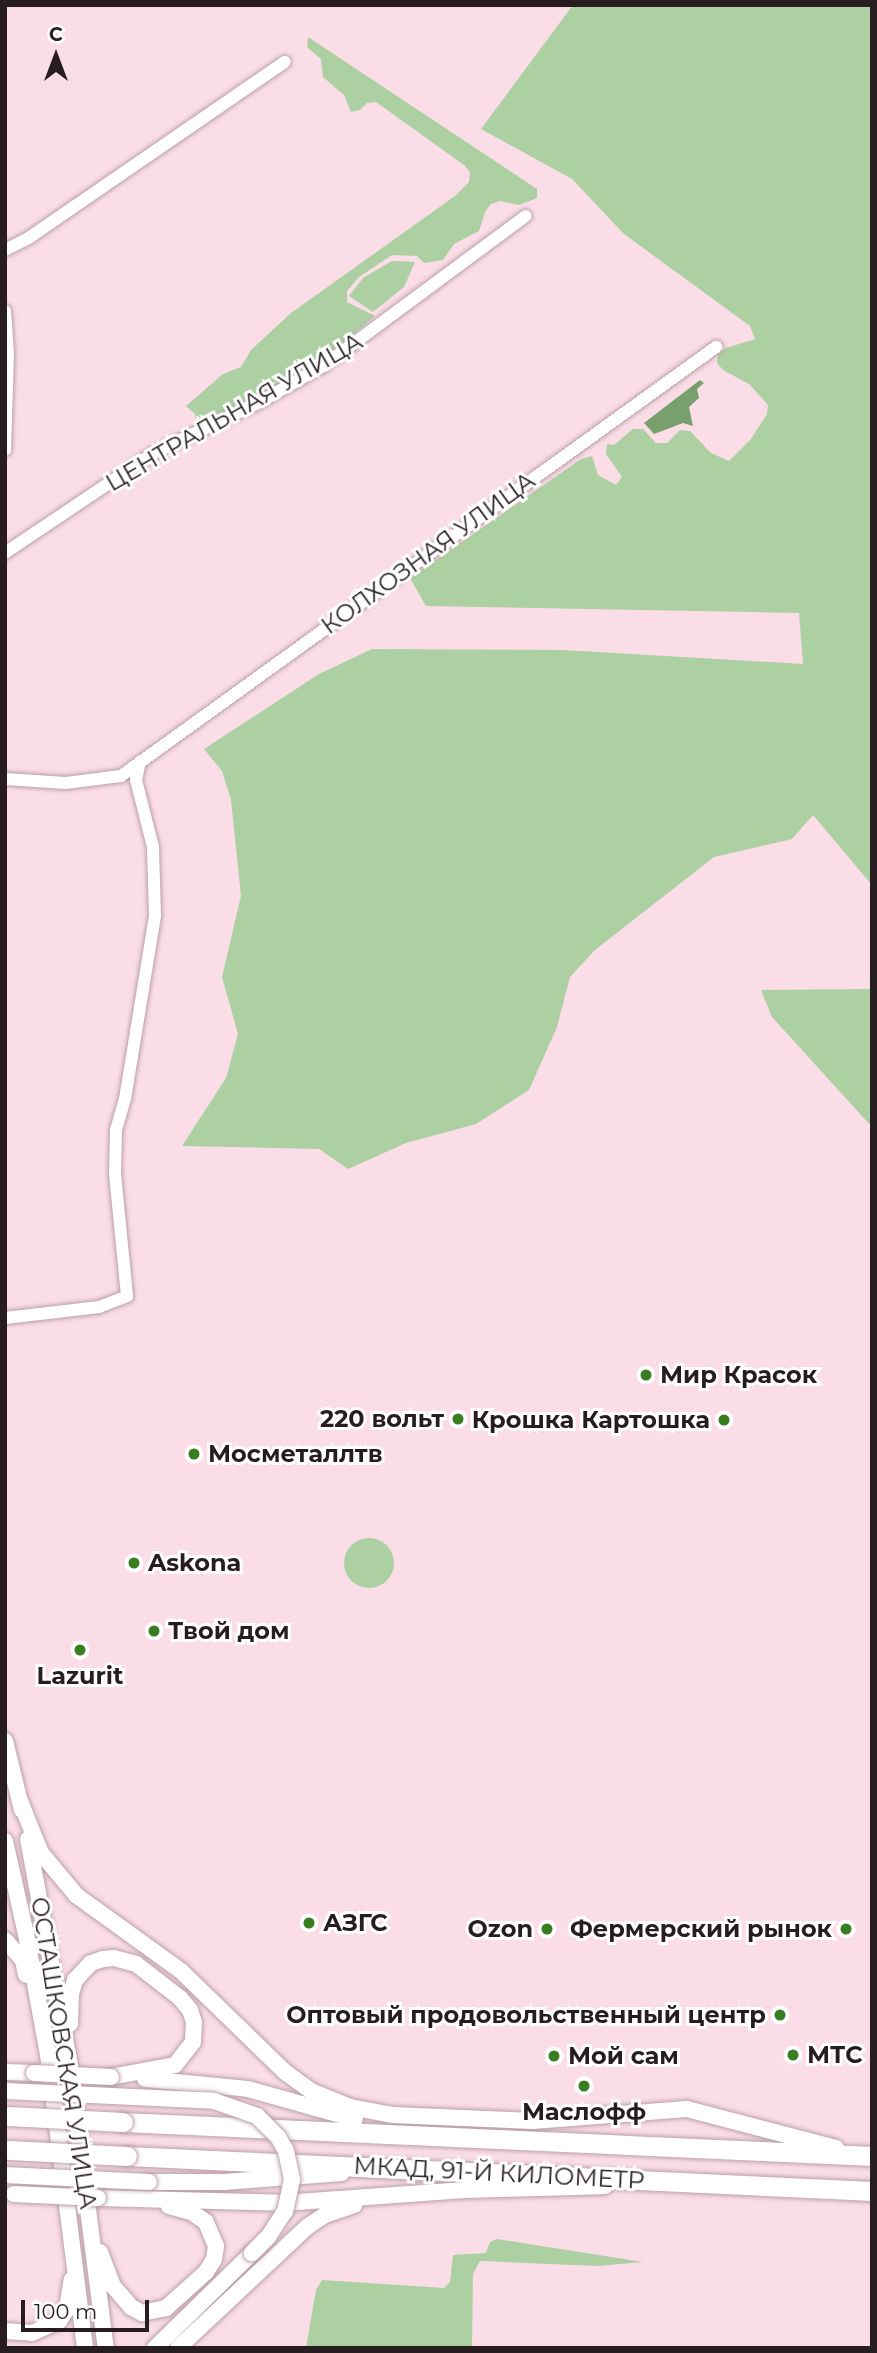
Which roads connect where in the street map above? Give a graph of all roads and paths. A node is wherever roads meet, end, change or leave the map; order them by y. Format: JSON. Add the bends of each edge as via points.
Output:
{"nodes":[{"id":1,"x":285,"y":62,"type":"dead end"},
{"id":2,"x":526,"y":216,"type":"dead end"},
{"id":3,"x":5,"y":250,"type":"edge"},
{"id":4,"x":5,"y":311,"type":"edge"},
{"id":5,"x":716,"y":347,"type":"dead end"},
{"id":6,"x":7,"y":354,"type":"edge"},
{"id":7,"x":5,"y":450,"type":"edge"},
{"id":8,"x":5,"y":553,"type":"edge"},
{"id":9,"x":140,"y":761,"type":"junction"},
{"id":10,"x":121,"y":776,"type":"junction"},
{"id":11,"x":5,"y":779,"type":"edge"},
{"id":12,"x":136,"y":780,"type":"junction"},
{"id":13,"x":5,"y":1318,"type":"edge"},
{"id":14,"x":5,"y":1741,"type":"edge"},
{"id":15,"x":20,"y":1801,"type":"junction"},
{"id":16,"x":5,"y":1841,"type":"edge"},
{"id":17,"x":5,"y":1940,"type":"edge"},
{"id":18,"x":48,"y":2055,"type":"junction"},
{"id":19,"x":69,"y":2061,"type":"junction"},
{"id":20,"x":5,"y":2072,"type":"edge"},
{"id":21,"x":129,"y":2076,"type":"junction"},
{"id":22,"x":5,"y":2091,"type":"edge"},
{"id":23,"x":300,"y":2102,"type":"junction"},
{"id":24,"x":350,"y":2108,"type":"junction"},
{"id":25,"x":6,"y":2116,"type":"edge"},
{"id":26,"x":448,"y":2137,"type":"junction"},
{"id":27,"x":7,"y":2149,"type":"edge"},
{"id":28,"x":872,"y":2156,"type":"edge"},
{"id":29,"x":415,"y":2169,"type":"junction"},
{"id":30,"x":5,"y":2175,"type":"edge"},
{"id":31,"x":709,"y":2183,"type":"junction"},
{"id":32,"x":872,"y":2190,"type":"edge"},
{"id":33,"x":8,"y":2194,"type":"edge"},
{"id":34,"x":398,"y":2196,"type":"junction"},
{"id":35,"x":149,"y":2201,"type":"junction"},
{"id":36,"x":91,"y":2220,"type":"junction"},
{"id":37,"x":73,"y":2242,"type":"junction"},
{"id":38,"x":5,"y":2331,"type":"edge"},
{"id":39,"x":85,"y":2348,"type":"edge"},
{"id":40,"x":106,"y":2348,"type":"edge"},
{"id":41,"x":155,"y":2348,"type":"edge"},
{"id":42,"x":178,"y":2348,"type":"edge"}],
"edges":[{"from":1,"to":3,"type":"street"},
{"from":2,"to":8,"type":"street","name":"ЦЕНТРАЛЬНАЯ УЛИЦА","via":[[323,366],[154,453]]},
{"from":4,"to":6,"type":"street"},
{"from":5,"to":9,"type":"street","name":"КОЛХОЗНАЯ УЛИЦА"},
{"from":6,"to":7,"type":"street"},
{"from":9,"to":10,"type":"street","name":"КОЛХОЗНАЯ УЛИЦА"},
{"from":9,"to":12,"type":"street"},
{"from":10,"to":11,"type":"street","via":[[66,783]]},
{"from":10,"to":12,"type":"street"},
{"from":12,"to":13,"type":"street","via":[[153,847],[155,916],[116,1130],[115,1174],[127,1296],[99,1307]]},
{"from":14,"to":15,"type":"main road","name":"ОСТАШКОВСКАЯ УЛИЦА"},
{"from":15,"to":19,"type":"main road","name":"ОСТАШКОВСКАЯ УЛИЦА"},
{"from":15,"to":24,"type":"main road","via":[[41,1853],[77,1896],[181,1971],[285,2072],[313,2092]]},
{"from":16,"to":18,"type":"main road","name":"ОСТАШКОВСКАЯ УЛИЦА"},
{"from":17,"to":18,"type":"main road","via":[[23,1960]]},
{"from":18,"to":37,"type":"main road","name":"ОСТАШКОВСКАЯ УЛИЦА"},
{"from":19,"to":21,"type":"main road","via":[[75,1980],[91,1963],[126,1960],[180,1998],[190,2010],[195,2034],[189,2050],[175,2065]]},
{"from":19,"to":36,"type":"main road","name":"ОСТАШКОВСКАЯ УЛИЦА"},
{"from":20,"to":21,"type":"main road","bridge":true},
{"from":21,"to":23,"type":"main road","via":[[211,2083]]},
{"from":22,"to":41,"type":"main road","bridge":true,"via":[[214,2101],[257,2116],[278,2137],[292,2179],[285,2211],[252,2253]]},
{"from":23,"to":24,"type":"main road"},
{"from":23,"to":26,"type":"main road","via":[[349,2118]]},
{"from":24,"to":28,"type":"main road","via":[[393,2115],[533,2121],[687,2109]]},
{"from":25,"to":26,"type":"highway","name":"МКАД, 91-Й КИЛОМЕТР","bridge":true},
{"from":26,"to":28,"type":"highway","name":"МКАД, 91-Й КИЛОМЕТР"},
{"from":27,"to":29,"type":"highway","name":"МКАД, 91-Й КИЛОМЕТР","bridge":true},
{"from":29,"to":30,"type":"main road","bridge":true,"via":[[224,2182]]},
{"from":29,"to":31,"type":"highway","name":"МКАД, 91-Й КИЛОМЕТР"},
{"from":31,"to":32,"type":"highway","name":"МКАД, 91-Й КИЛОМЕТР"},
{"from":31,"to":34,"type":"main road"},
{"from":33,"to":35,"type":"main road","bridge":true},
{"from":34,"to":35,"type":"main road","via":[[283,2203]]},
{"from":34,"to":42,"type":"main road","via":[[341,2209],[307,2227]]},
{"from":35,"to":36,"type":"main road","via":[[199,2217],[213,2233],[216,2246],[206,2272],[178,2299],[153,2312],[131,2307],[113,2286]]},
{"from":36,"to":40,"type":"main road","name":"ОСТАШКОВСКАЯ УЛИЦА"},
{"from":37,"to":38,"type":"main road","via":[[70,2294],[59,2321],[32,2333]]},
{"from":37,"to":39,"type":"main road","name":"ОСТАШКОВСКАЯ УЛИЦА"}]}
